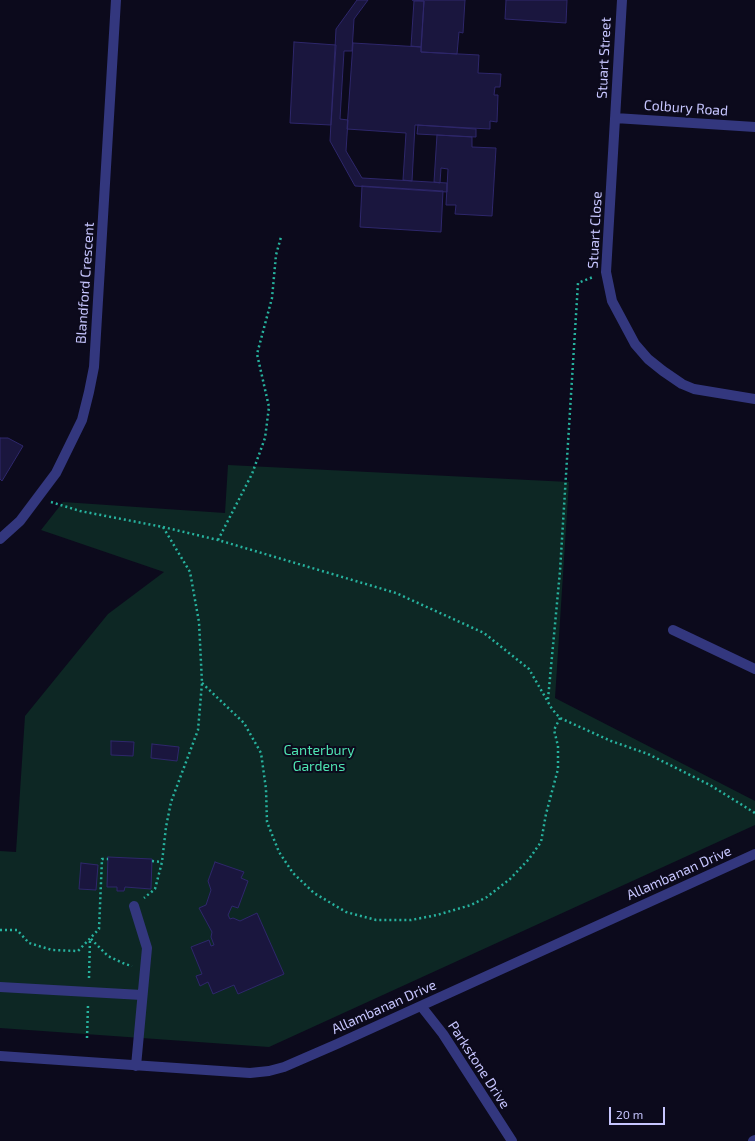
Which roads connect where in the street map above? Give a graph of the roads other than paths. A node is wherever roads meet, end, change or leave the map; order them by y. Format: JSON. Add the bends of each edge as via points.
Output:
{"nodes":[{"id":1,"x":116,"y":0,"type":"edge"},
{"id":2,"x":622,"y":0,"type":"edge"},
{"id":3,"x":615,"y":118,"type":"junction"},
{"id":4,"x":755,"y":126,"type":"edge"},
{"id":5,"x":755,"y":399,"type":"edge"},
{"id":6,"x":0,"y":539,"type":"edge"},
{"id":7,"x":673,"y":630,"type":"dead end"},
{"id":8,"x":755,"y":669,"type":"edge"},
{"id":9,"x":755,"y":854,"type":"edge"},
{"id":10,"x":134,"y":906,"type":"road end"},
{"id":11,"x":0,"y":987,"type":"edge"},
{"id":12,"x":142,"y":995,"type":"junction"},
{"id":13,"x":421,"y":1006,"type":"junction"},
{"id":14,"x":0,"y":1056,"type":"edge"},
{"id":15,"x":136,"y":1066,"type":"junction"},
{"id":16,"x":512,"y":1141,"type":"edge"}],
"edges":[{"from":1,"to":6,"type":"street","name":"Blandford Crescent","via":[[94,368],[82,420],[56,473],[20,521]]},
{"from":2,"to":3,"type":"street","name":"Stuart Street"},
{"from":3,"to":4,"type":"street","name":"Colbury Road"},
{"from":3,"to":5,"type":"street","name":"Stuart Close","via":[[606,272],[612,301],[635,344],[648,359],[682,384],[694,389]]},
{"from":7,"to":8,"type":"street"},
{"from":9,"to":13,"type":"street","name":"Allambanan Drive"},
{"from":10,"to":12,"type":"street","via":[[147,948]]},
{"from":11,"to":12,"type":"street"},
{"from":12,"to":15,"type":"street"},
{"from":13,"to":15,"type":"street","name":"Allambanan Drive","via":[[284,1067],[269,1071],[250,1073]]},
{"from":13,"to":16,"type":"street","name":"Parkstone Drive","via":[[443,1034]]},
{"from":14,"to":15,"type":"street","name":"Allambanan Drive"}]}
